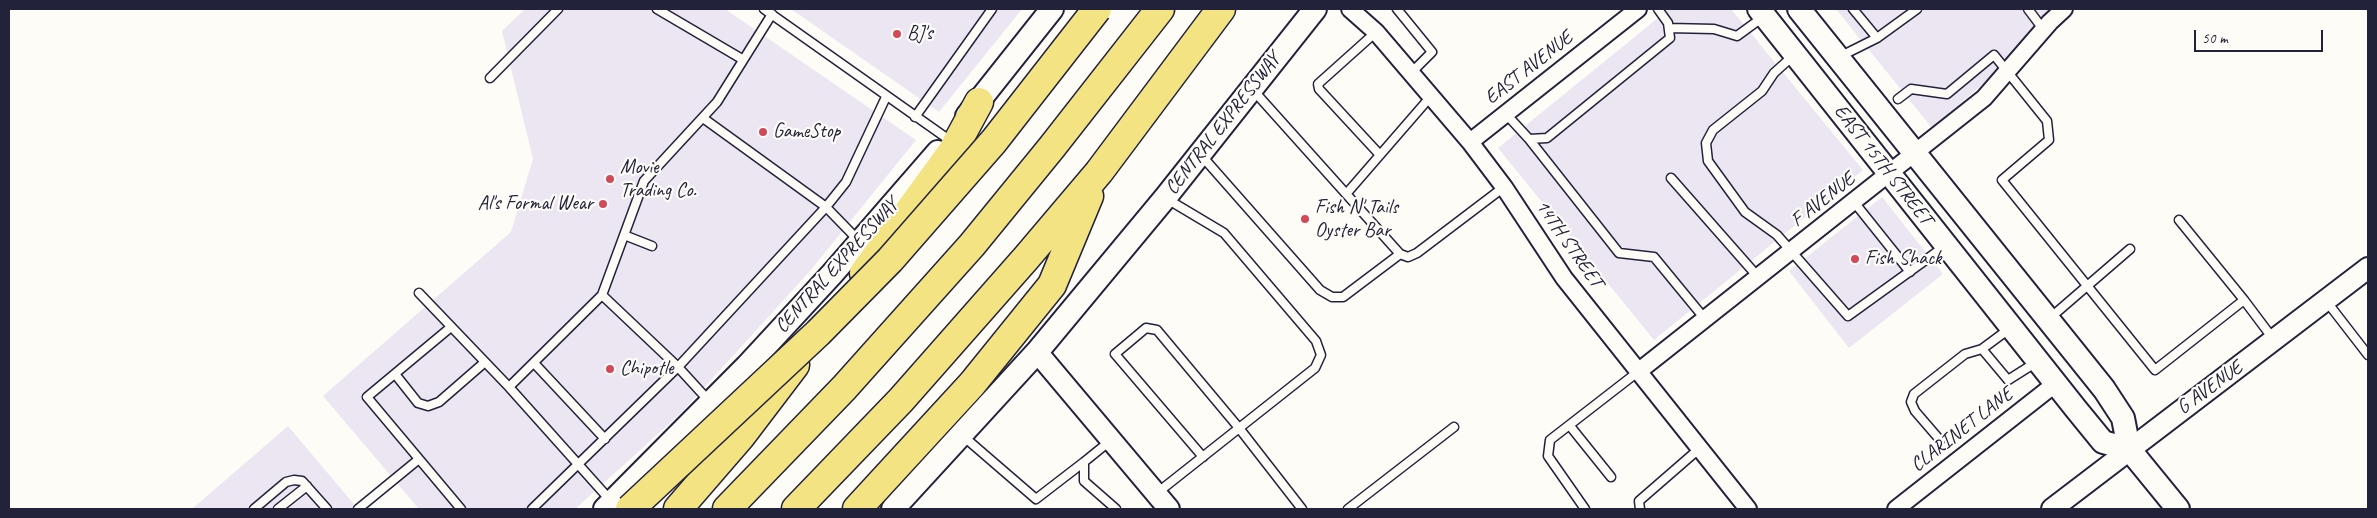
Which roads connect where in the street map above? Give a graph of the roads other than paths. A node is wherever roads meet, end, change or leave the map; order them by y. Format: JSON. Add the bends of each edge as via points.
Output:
{"nodes":[{"id":1,"x":558,"y":9,"type":"edge"},
{"id":2,"x":656,"y":9,"type":"edge"},
{"id":3,"x":764,"y":9,"type":"edge"},
{"id":4,"x":992,"y":9,"type":"edge"},
{"id":5,"x":1052,"y":9,"type":"edge"},
{"id":6,"x":1098,"y":9,"type":"edge"},
{"id":7,"x":1160,"y":9,"type":"edge"},
{"id":8,"x":1221,"y":9,"type":"edge"},
{"id":9,"x":1314,"y":9,"type":"edge"},
{"id":10,"x":1350,"y":9,"type":"edge"},
{"id":11,"x":1397,"y":9,"type":"edge"},
{"id":12,"x":1638,"y":9,"type":"edge"},
{"id":13,"x":1658,"y":9,"type":"edge"},
{"id":14,"x":1799,"y":9,"type":"edge"},
{"id":15,"x":1853,"y":9,"type":"edge"},
{"id":16,"x":1917,"y":9,"type":"edge"},
{"id":17,"x":2028,"y":9,"type":"edge"},
{"id":18,"x":2063,"y":9,"type":"edge"},
{"id":19,"x":1762,"y":12,"type":"edge"},
{"id":20,"x":772,"y":14,"type":"junction"},
{"id":21,"x":1669,"y":28,"type":"junction"},
{"id":22,"x":2044,"y":30,"type":"junction"},
{"id":23,"x":1376,"y":32,"type":"junction"},
{"id":24,"x":1781,"y":36,"type":"junction"},
{"id":25,"x":1877,"y":38,"type":"junction"},
{"id":26,"x":1795,"y":54,"type":"junction"},
{"id":27,"x":1837,"y":57,"type":"junction"},
{"id":28,"x":742,"y":59,"type":"junction"},
{"id":29,"x":1412,"y":72,"type":"junction"},
{"id":30,"x":2007,"y":72,"type":"junction"},
{"id":31,"x":490,"y":78,"type":"dead end"},
{"id":32,"x":1251,"y":88,"type":"junction"},
{"id":33,"x":1432,"y":95,"type":"junction"},
{"id":34,"x":886,"y":97,"type":"junction"},
{"id":35,"x":1898,"y":99,"type":"dead end"},
{"id":36,"x":979,"y":102,"type":"junction"},
{"id":37,"x":1506,"y":114,"type":"junction"},
{"id":38,"x":915,"y":117,"type":"junction"},
{"id":39,"x":703,"y":118,"type":"junction"},
{"id":40,"x":948,"y":139,"type":"junction"},
{"id":41,"x":1529,"y":140,"type":"junction"},
{"id":42,"x":1470,"y":142,"type":"junction"},
{"id":43,"x":1200,"y":154,"type":"junction"},
{"id":44,"x":1914,"y":154,"type":"junction"},
{"id":45,"x":1380,"y":155,"type":"junction"},
{"id":46,"x":1099,"y":172,"type":"junction"},
{"id":47,"x":1890,"y":174,"type":"junction"},
{"id":48,"x":1671,"y":178,"type":"dead end"},
{"id":49,"x":1504,"y":187,"type":"junction"},
{"id":50,"x":1347,"y":193,"type":"junction"},
{"id":51,"x":1165,"y":198,"type":"junction"},
{"id":52,"x":1854,"y":202,"type":"junction"},
{"id":53,"x":826,"y":207,"type":"junction"},
{"id":54,"x":2180,"y":220,"type":"dead end"},
{"id":55,"x":624,"y":235,"type":"junction"},
{"id":56,"x":861,"y":242,"type":"junction"},
{"id":57,"x":1946,"y":245,"type":"junction"},
{"id":58,"x":652,"y":246,"type":"dead end"},
{"id":59,"x":2130,"y":249,"type":"dead end"},
{"id":60,"x":1790,"y":252,"type":"junction"},
{"id":61,"x":1400,"y":254,"type":"junction"},
{"id":62,"x":2368,"y":268,"type":"edge"},
{"id":63,"x":1910,"y":272,"type":"junction"},
{"id":64,"x":1759,"y":278,"type":"junction"},
{"id":65,"x":2087,"y":285,"type":"junction"},
{"id":66,"x":419,"y":293,"type":"dead end"},
{"id":67,"x":602,"y":295,"type":"junction"},
{"id":68,"x":2244,"y":300,"type":"junction"},
{"id":69,"x":2325,"y":300,"type":"junction"},
{"id":70,"x":1706,"y":320,"type":"junction"},
{"id":71,"x":2048,"y":320,"type":"junction"},
{"id":72,"x":451,"y":327,"type":"junction"},
{"id":73,"x":2011,"y":327,"type":"junction"},
{"id":74,"x":2275,"y":341,"type":"junction"},
{"id":75,"x":1982,"y":349,"type":"junction"},
{"id":76,"x":1037,"y":352,"type":"junction"},
{"id":77,"x":2368,"y":355,"type":"edge"},
{"id":78,"x":2038,"y":361,"type":"junction"},
{"id":79,"x":485,"y":362,"type":"junction"},
{"id":80,"x":534,"y":363,"type":"junction"},
{"id":81,"x":678,"y":367,"type":"junction"},
{"id":82,"x":1639,"y":371,"type":"junction"},
{"id":83,"x":395,"y":374,"type":"junction"},
{"id":84,"x":2056,"y":384,"type":"junction"},
{"id":85,"x":509,"y":388,"type":"junction"},
{"id":86,"x":710,"y":403,"type":"junction"},
{"id":87,"x":1570,"y":426,"type":"junction"},
{"id":88,"x":1454,"y":427,"type":"dead end"},
{"id":89,"x":1239,"y":428,"type":"junction"},
{"id":90,"x":961,"y":435,"type":"junction"},
{"id":91,"x":605,"y":440,"type":"junction"},
{"id":92,"x":1112,"y":440,"type":"junction"},
{"id":93,"x":1940,"y":440,"type":"dead end"},
{"id":94,"x":1700,"y":448,"type":"junction"},
{"id":95,"x":2129,"y":449,"type":"junction"},
{"id":96,"x":1203,"y":457,"type":"junction"},
{"id":97,"x":419,"y":459,"type":"junction"},
{"id":98,"x":1084,"y":462,"type":"junction"},
{"id":99,"x":579,"y":465,"type":"junction"},
{"id":100,"x":1611,"y":477,"type":"dead end"},
{"id":101,"x":307,"y":486,"type":"junction"},
{"id":102,"x":1156,"y":494,"type":"junction"},
{"id":103,"x":616,"y":507,"type":"edge"},
{"id":104,"x":254,"y":509,"type":"edge"},
{"id":105,"x":278,"y":509,"type":"edge"},
{"id":106,"x":327,"y":509,"type":"edge"},
{"id":107,"x":358,"y":509,"type":"edge"},
{"id":108,"x":461,"y":509,"type":"edge"},
{"id":109,"x":532,"y":509,"type":"edge"},
{"id":110,"x":678,"y":509,"type":"edge"},
{"id":111,"x":727,"y":509,"type":"edge"},
{"id":112,"x":796,"y":509,"type":"edge"},
{"id":113,"x":857,"y":509,"type":"edge"},
{"id":114,"x":893,"y":509,"type":"edge"},
{"id":115,"x":1116,"y":509,"type":"edge"},
{"id":116,"x":1169,"y":509,"type":"edge"},
{"id":117,"x":1302,"y":509,"type":"edge"},
{"id":118,"x":1348,"y":509,"type":"edge"},
{"id":119,"x":1585,"y":509,"type":"edge"},
{"id":120,"x":1640,"y":509,"type":"edge"},
{"id":121,"x":1748,"y":509,"type":"edge"},
{"id":122,"x":1896,"y":509,"type":"edge"},
{"id":123,"x":2052,"y":509,"type":"edge"},
{"id":124,"x":2178,"y":509,"type":"edge"}],
"edges":[{"from":1,"to":31,"type":"lane"},
{"from":2,"to":28,"type":"lane"},
{"from":3,"to":20,"type":"lane"},
{"from":4,"to":38,"type":"lane"},
{"from":5,"to":36,"type":"main road","name":"CENTRAL EXPRESSWAY"},
{"from":6,"to":103,"type":"highway","bridge":true,"via":[[994,141],[890,260],[818,333]]},
{"from":7,"to":111,"type":"highway","via":[[966,252],[844,388]]},
{"from":8,"to":46,"type":"highway"},
{"from":9,"to":32,"type":"main road","name":"CENTRAL EXPRESSWAY"},
{"from":10,"to":23,"type":"street","name":"14TH STREET"},
{"from":11,"to":29,"type":"lane","via":[[1432,52]]},
{"from":12,"to":37,"type":"street","name":"EAST AVENUE"},
{"from":13,"to":21,"type":"lane"},
{"from":14,"to":27,"type":"main road","name":"EAST 15TH STREET"},
{"from":15,"to":25,"type":"lane"},
{"from":16,"to":25,"type":"lane"},
{"from":17,"to":22,"type":"lane"},
{"from":18,"to":22,"type":"street","name":"F AVENUE"},
{"from":19,"to":21,"type":"lane","via":[[1737,36],[1714,29]]},
{"from":19,"to":24,"type":"main road","name":"EAST 15TH STREET"},
{"from":20,"to":28,"type":"lane"},
{"from":20,"to":34,"type":"lane"},
{"from":21,"to":41,"type":"lane","via":[[1670,38],[1547,138]]},
{"from":22,"to":30,"type":"street","name":"F AVENUE"},
{"from":23,"to":29,"type":"street","name":"14TH STREET"},
{"from":23,"to":45,"type":"lane","via":[[1318,84],[1319,89]]},
{"from":24,"to":26,"type":"main road","name":"EAST 15TH STREET"},
{"from":24,"to":27,"type":"main road","via":[[1816,59]]},
{"from":25,"to":27,"type":"lane"},
{"from":26,"to":47,"type":"main road","name":"EAST 15TH STREET"},
{"from":26,"to":60,"type":"lane","via":[[1774,73],[1762,91],[1713,130],[1706,143],[1708,161],[1746,212],[1777,235]]},
{"from":27,"to":44,"type":"main road","name":"EAST 15TH STREET"},
{"from":28,"to":39,"type":"lane","via":[[717,102]]},
{"from":29,"to":33,"type":"street","name":"14TH STREET"},
{"from":30,"to":35,"type":"lane","via":[[1994,55],[1947,94],[1911,89]]},
{"from":30,"to":44,"type":"street","name":"F AVENUE","via":[[1984,98]]},
{"from":30,"to":65,"type":"lane","via":[[2047,121],[2049,140],[2002,180]]},
{"from":32,"to":43,"type":"main road","name":"CENTRAL EXPRESSWAY"},
{"from":32,"to":50,"type":"lane"},
{"from":33,"to":42,"type":"street","name":"14TH STREET"},
{"from":33,"to":45,"type":"lane"},
{"from":34,"to":38,"type":"lane"},
{"from":34,"to":53,"type":"lane","via":[[846,182]]},
{"from":36,"to":40,"type":"main road","name":"CENTRAL EXPRESSWAY"},
{"from":36,"to":110,"type":"highway","via":[[952,152],[910,212],[740,436]]},
{"from":37,"to":41,"type":"lane"},
{"from":37,"to":42,"type":"street","name":"EAST AVENUE"},
{"from":38,"to":40,"type":"lane"},
{"from":39,"to":53,"type":"lane"},
{"from":39,"to":55,"type":"lane","via":[[644,181]]},
{"from":40,"to":56,"type":"main road","name":"CENTRAL EXPRESSWAY"},
{"from":41,"to":70,"type":"lane","via":[[1619,253],[1654,257]]},
{"from":42,"to":49,"type":"street","name":"14TH STREET"},
{"from":43,"to":51,"type":"main road","name":"CENTRAL EXPRESSWAY"},
{"from":43,"to":61,"type":"lane","via":[[1308,277],[1332,298],[1343,298]]},
{"from":44,"to":47,"type":"street","name":"F AVENUE"},
{"from":44,"to":71,"type":"main road","name":"EAST 15TH STREET"},
{"from":45,"to":50,"type":"lane"},
{"from":46,"to":112,"type":"highway","via":[[949,347]]},
{"from":46,"to":113,"type":"highway","via":[[1052,285],[972,384]]},
{"from":47,"to":52,"type":"street","name":"F AVENUE"},
{"from":47,"to":57,"type":"main road","name":"EAST 15TH STREET"},
{"from":48,"to":64,"type":"lane"},
{"from":49,"to":61,"type":"lane","via":[[1417,253],[1408,258]]},
{"from":49,"to":82,"type":"street","name":"14TH STREET","via":[[1564,278]]},
{"from":50,"to":61,"type":"lane"},
{"from":51,"to":76,"type":"main road","name":"CENTRAL EXPRESSWAY"},
{"from":51,"to":89,"type":"lane","via":[[1224,233],[1316,341],[1321,355],[1315,368]]},
{"from":52,"to":60,"type":"street","name":"F AVENUE"},
{"from":52,"to":63,"type":"lane"},
{"from":53,"to":56,"type":"lane"},
{"from":53,"to":81,"type":"lane"},
{"from":54,"to":68,"type":"lane"},
{"from":55,"to":58,"type":"lane"},
{"from":55,"to":67,"type":"lane"},
{"from":56,"to":86,"type":"main road","name":"CENTRAL EXPRESSWAY"},
{"from":57,"to":63,"type":"lane"},
{"from":57,"to":73,"type":"main road","name":"EAST 15TH STREET"},
{"from":59,"to":65,"type":"lane"},
{"from":60,"to":63,"type":"lane","via":[[1848,316]]},
{"from":60,"to":64,"type":"street","name":"F AVENUE"},
{"from":62,"to":69,"type":"street","name":"G AVENUE"},
{"from":64,"to":70,"type":"street","name":"F AVENUE"},
{"from":65,"to":68,"type":"lane","via":[[2155,370]]},
{"from":65,"to":71,"type":"lane"},
{"from":66,"to":72,"type":"lane"},
{"from":67,"to":80,"type":"lane"},
{"from":67,"to":81,"type":"lane"},
{"from":68,"to":74,"type":"lane"},
{"from":69,"to":74,"type":"street","name":"G AVENUE"},
{"from":69,"to":77,"type":"lane"},
{"from":70,"to":82,"type":"street","name":"F AVENUE"},
{"from":71,"to":95,"type":"main road","name":"EAST 15TH STREET","via":[[2104,389],[2123,418]]},
{"from":72,"to":79,"type":"lane"},
{"from":72,"to":83,"type":"lane"},
{"from":73,"to":75,"type":"lane"},
{"from":73,"to":78,"type":"main road","name":"EAST 15TH STREET"},
{"from":74,"to":95,"type":"street","name":"G AVENUE"},
{"from":75,"to":78,"type":"lane","via":[[2008,380]]},
{"from":75,"to":93,"type":"lane","via":[[1965,354],[1914,394],[1911,402],[1916,411]]},
{"from":76,"to":90,"type":"main road","name":"CENTRAL EXPRESSWAY"},
{"from":76,"to":92,"type":"street"},
{"from":78,"to":84,"type":"main road","name":"EAST 15TH STREET"},
{"from":79,"to":83,"type":"lane","via":[[439,402],[428,406],[418,403]]},
{"from":79,"to":85,"type":"lane"},
{"from":80,"to":85,"type":"lane"},
{"from":80,"to":91,"type":"lane"},
{"from":81,"to":86,"type":"lane"},
{"from":81,"to":91,"type":"lane"},
{"from":82,"to":87,"type":"lane"},
{"from":82,"to":94,"type":"street","name":"14TH STREET"},
{"from":83,"to":97,"type":"lane","via":[[368,397]]},
{"from":84,"to":95,"type":"main road","name":"EAST 15TH STREET","via":[[2103,442]]},
{"from":84,"to":122,"type":"street","name":"CLARINET LANE"},
{"from":85,"to":99,"type":"lane"},
{"from":86,"to":103,"type":"main road","name":"CENTRAL EXPRESSWAY"},
{"from":87,"to":100,"type":"lane"},
{"from":87,"to":119,"type":"lane","via":[[1550,440],[1548,456]]},
{"from":88,"to":118,"type":"lane"},
{"from":89,"to":96,"type":"lane"},
{"from":89,"to":96,"type":"lane","via":[[1157,330],[1146,328],[1128,342],[1115,354]]},
{"from":89,"to":117,"type":"lane"},
{"from":90,"to":98,"type":"lane","via":[[1036,499]]},
{"from":90,"to":114,"type":"main road","name":"CENTRAL EXPRESSWAY"},
{"from":91,"to":99,"type":"lane"},
{"from":92,"to":98,"type":"lane"},
{"from":92,"to":102,"type":"street"},
{"from":94,"to":120,"type":"lane","via":[[1639,501]]},
{"from":94,"to":121,"type":"street","name":"14TH STREET"},
{"from":95,"to":123,"type":"street","name":"G AVENUE"},
{"from":95,"to":124,"type":"main road","name":"EAST 15TH STREET"},
{"from":96,"to":102,"type":"lane"},
{"from":97,"to":107,"type":"lane"},
{"from":97,"to":108,"type":"lane"},
{"from":98,"to":115,"type":"lane","via":[[1084,481]]},
{"from":99,"to":103,"type":"lane"},
{"from":99,"to":109,"type":"lane"},
{"from":101,"to":104,"type":"lane","via":[[302,481],[286,482]]},
{"from":101,"to":105,"type":"lane"},
{"from":101,"to":106,"type":"lane"},
{"from":102,"to":116,"type":"street"}]}
